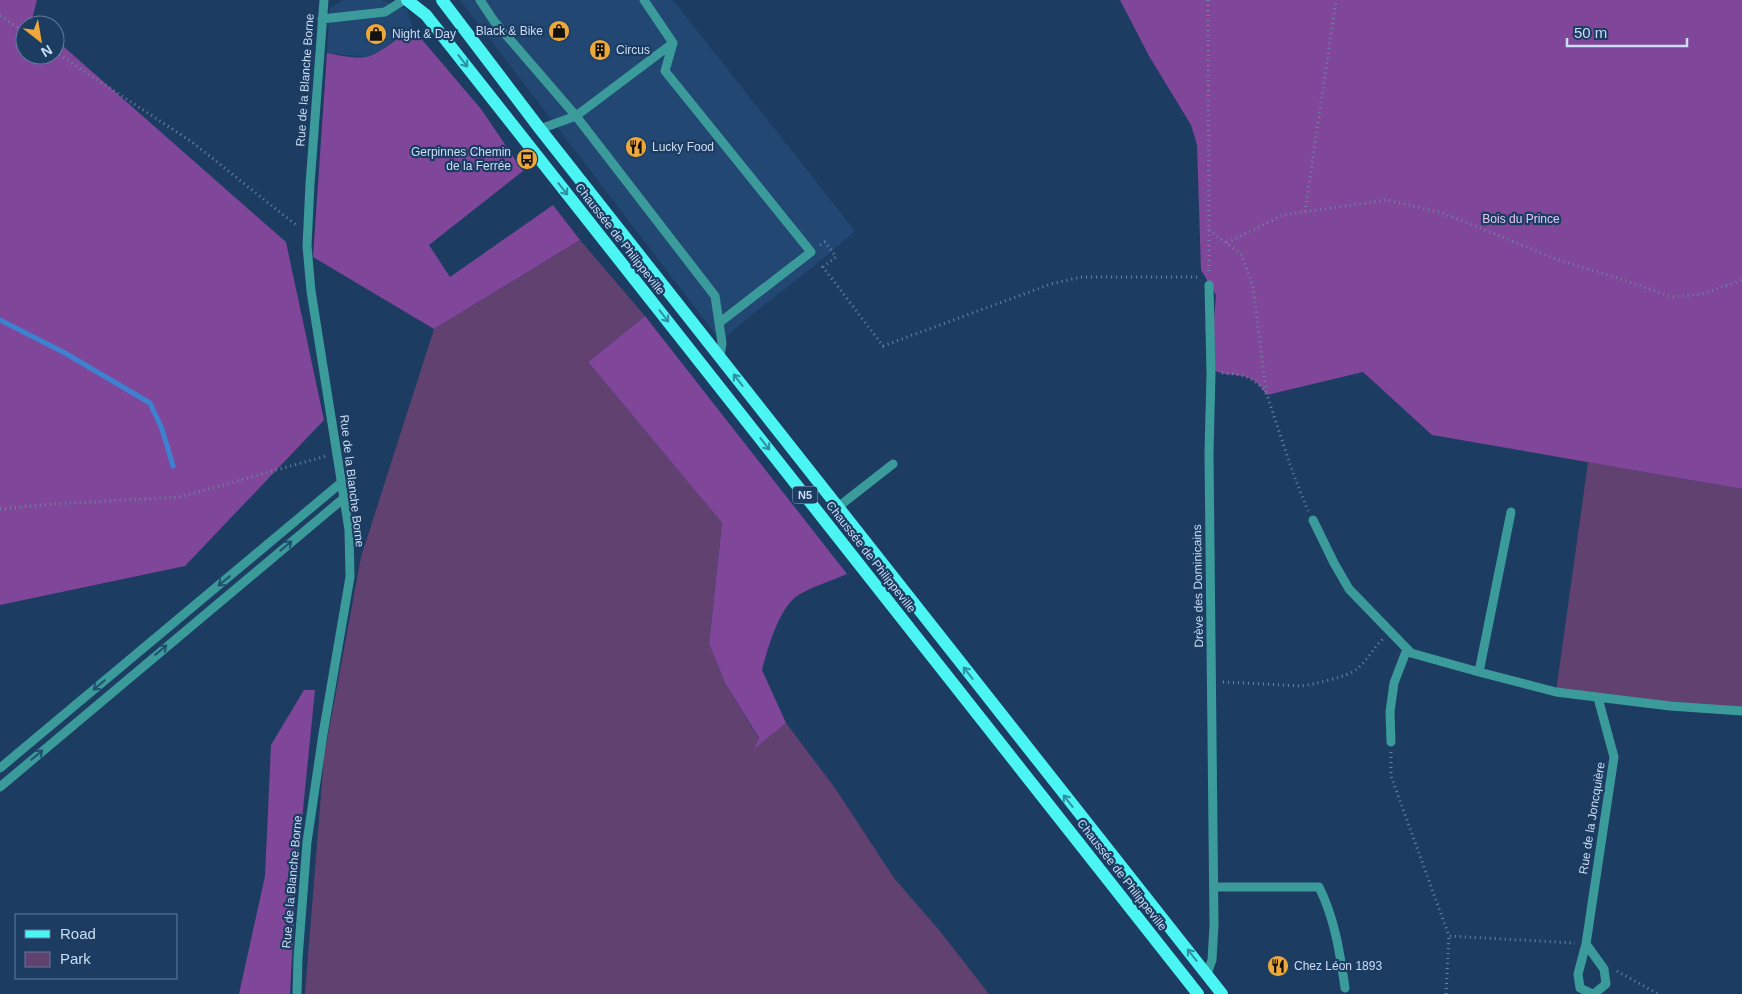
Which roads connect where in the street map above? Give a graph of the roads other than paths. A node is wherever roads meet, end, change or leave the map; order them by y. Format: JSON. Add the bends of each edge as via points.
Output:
{"nodes":[{"id":1,"x":324,"y":0,"type":"edge"},
{"id":2,"x":405,"y":0,"type":"edge"},
{"id":3,"x":442,"y":0,"type":"edge"},
{"id":4,"x":480,"y":0,"type":"edge"},
{"id":5,"x":644,"y":0,"type":"edge"},
{"id":6,"x":322,"y":19,"type":"junction"},
{"id":7,"x":673,"y":43,"type":"junction"},
{"id":8,"x":576,"y":116,"type":"junction"},
{"id":9,"x":540,"y":129,"type":"junction"},
{"id":10,"x":1209,"y":285,"type":"dead end"},
{"id":11,"x":719,"y":323,"type":"junction"},
{"id":12,"x":720,"y":357,"type":"junction"},
{"id":13,"x":893,"y":464,"type":"dead end"},
{"id":14,"x":342,"y":482,"type":"junction"},
{"id":15,"x":344,"y":498,"type":"junction"},
{"id":16,"x":838,"y":506,"type":"junction"},
{"id":17,"x":1511,"y":512,"type":"dead end"},
{"id":18,"x":1313,"y":520,"type":"road end"},
{"id":19,"x":1407,"y":649,"type":"junction"},
{"id":20,"x":1479,"y":672,"type":"junction"},
{"id":21,"x":1598,"y":698,"type":"junction"},
{"id":22,"x":1742,"y":711,"type":"edge"},
{"id":23,"x":1391,"y":742,"type":"road end"},
{"id":24,"x":0,"y":768,"type":"edge"},
{"id":25,"x":0,"y":786,"type":"edge"},
{"id":26,"x":1214,"y":887,"type":"junction"},
{"id":27,"x":1586,"y":944,"type":"junction"},
{"id":28,"x":1207,"y":974,"type":"junction"},
{"id":29,"x":1345,"y":988,"type":"dead end"},
{"id":30,"x":297,"y":994,"type":"edge"},
{"id":31,"x":1198,"y":994,"type":"edge"},
{"id":32,"x":1222,"y":994,"type":"edge"},
{"id":33,"x":1593,"y":994,"type":"edge"}],
"edges":[{"from":1,"to":6,"type":"street","name":"Rue de la Blanche Borne"},
{"from":2,"to":6,"type":"street","via":[[385,12]]},
{"from":2,"to":31,"type":"main road","name":"Chaussée de Philippeville","number":"N5","one_way":true,"via":[[426,15]]},
{"from":3,"to":9,"type":"main road","name":"Chaussée de Philippeville","number":"N5"},
{"from":4,"to":8,"type":"street","via":[[494,22]]},
{"from":5,"to":7,"type":"street"},
{"from":6,"to":14,"type":"street","name":"Rue de la Blanche Borne","via":[[307,246],[311,291]]},
{"from":7,"to":8,"type":"street"},
{"from":7,"to":11,"type":"street","via":[[665,71],[811,252]]},
{"from":8,"to":9,"type":"street"},
{"from":8,"to":11,"type":"street","via":[[715,296]]},
{"from":9,"to":12,"type":"main road","name":"Chaussée de Philippeville","number":"N5"},
{"from":10,"to":26,"type":"street","name":"Drève des Dominicains"},
{"from":11,"to":12,"type":"street"},
{"from":16,"to":12,"type":"main road","name":"Chaussée de Philippeville","number":"N5","one_way":true},
{"from":13,"to":16,"type":"street"},
{"from":14,"to":15,"type":"street","name":"Rue de la Blanche Borne"},
{"from":14,"to":24,"type":"street","one_way":true},
{"from":25,"to":15,"type":"street","one_way":true},
{"from":15,"to":30,"type":"street","name":"Rue de la Blanche Borne","via":[[350,577],[307,842]]},
{"from":28,"to":16,"type":"main road","name":"Chaussée de Philippeville","number":"N5","one_way":true},
{"from":17,"to":20,"type":"street"},
{"from":18,"to":19,"type":"street","via":[[1349,589]]},
{"from":19,"to":20,"type":"street","via":[[1411,653]]},
{"from":19,"to":23,"type":"street","via":[[1394,683],[1390,712]]},
{"from":20,"to":21,"type":"street","via":[[1556,692]]},
{"from":21,"to":22,"type":"street"},
{"from":21,"to":27,"type":"street","name":"Rue de la Joncquière","via":[[1614,756]]},
{"from":26,"to":28,"type":"street","name":"Drève des Dominicains","via":[[1212,960]]},
{"from":26,"to":29,"type":"street","via":[[1319,887],[1328,904]]},
{"from":27,"to":33,"type":"street","name":"Rue de la Joncquière","via":[[1578,974],[1580,988]]},
{"from":27,"to":33,"type":"street","name":"Rue de la Joncquière","via":[[1604,970],[1606,984]]},
{"from":28,"to":32,"type":"main road","name":"Chaussée de Philippeville","number":"N5"}]}
